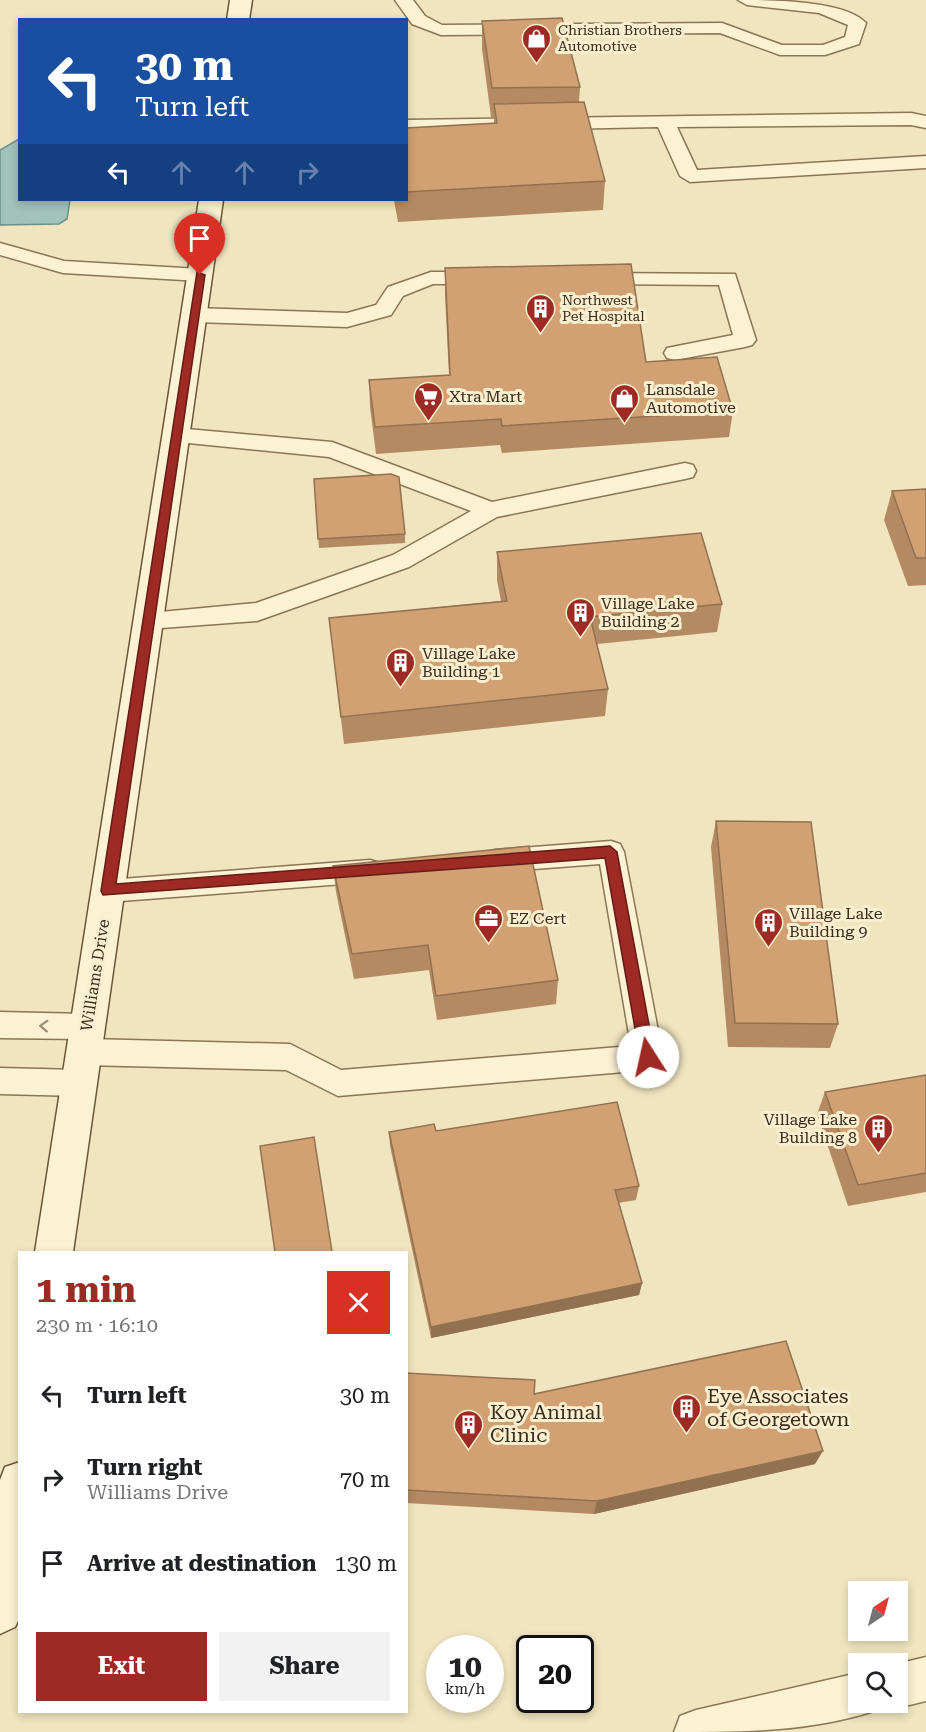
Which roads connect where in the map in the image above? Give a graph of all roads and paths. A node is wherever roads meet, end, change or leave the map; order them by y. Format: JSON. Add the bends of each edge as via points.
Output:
{"nodes":[{"id":1,"x":241,"y":0,"type":"edge"},
{"id":2,"x":404,"y":0,"type":"edge"},
{"id":3,"x":747,"y":0,"type":"edge"},
{"id":4,"x":238,"y":18,"type":"edge"},
{"id":5,"x":665,"y":122,"type":"junction"},
{"id":6,"x":926,"y":122,"type":"edge"},
{"id":7,"x":408,"y":126,"type":"edge"},
{"id":8,"x":926,"y":162,"type":"edge"},
{"id":9,"x":211,"y":201,"type":"edge"},
{"id":10,"x":0,"y":249,"type":"edge"},
{"id":11,"x":200,"y":275,"type":"junction"},
{"id":12,"x":503,"y":278,"type":"edge"},
{"id":13,"x":574,"y":278,"type":"edge"},
{"id":14,"x":194,"y":315,"type":"junction"},
{"id":15,"x":675,"y":354,"type":"dead end"},
{"id":16,"x":176,"y":436,"type":"junction"},
{"id":17,"x":685,"y":471,"type":"dead end"},
{"id":18,"x":491,"y":510,"type":"junction"},
{"id":19,"x":148,"y":620,"type":"junction"},
{"id":20,"x":467,"y":863,"type":"edge"},
{"id":21,"x":395,"y":869,"type":"edge"},
{"id":22,"x":108,"y":891,"type":"junction"},
{"id":23,"x":0,"y":1025,"type":"edge"},
{"id":24,"x":83,"y":1054,"type":"junction"},
{"id":25,"x":0,"y":1081,"type":"edge"},
{"id":26,"x":54,"y":1251,"type":"edge"},
{"id":27,"x":18,"y":1495,"type":"edge"},
{"id":28,"x":0,"y":1612,"type":"edge"},
{"id":29,"x":926,"y":1679,"type":"edge"},
{"id":30,"x":908,"y":1683,"type":"edge"},
{"id":31,"x":848,"y":1697,"type":"edge"},
{"id":32,"x":696,"y":1732,"type":"edge"}],
"edges":[{"from":1,"to":4,"type":"main road"},
{"from":2,"to":3,"type":"lane","via":[[420,22],[441,30],[722,28],[780,50],[825,50],[853,40],[858,30],[850,15],[823,3]]},
{"from":5,"to":6,"type":"lane"},
{"from":5,"to":7,"type":"lane","via":[[543,120]]},
{"from":5,"to":8,"type":"lane","via":[[690,176]]},
{"from":9,"to":11,"type":"main road","name":"Williams Drive"},
{"from":10,"to":11,"type":"lane","via":[[63,267]]},
{"from":11,"to":14,"type":"main road","name":"Williams Drive"},
{"from":12,"to":14,"type":"lane","via":[[431,278],[395,292],[384,310],[347,320]]},
{"from":13,"to":15,"type":"lane","via":[[729,279],[745,340]]},
{"from":14,"to":16,"type":"main road","name":"Williams Drive"},
{"from":16,"to":18,"type":"lane","via":[[332,450]]},
{"from":16,"to":19,"type":"main road","name":"Williams Drive"},
{"from":17,"to":18,"type":"lane"},
{"from":18,"to":19,"type":"lane","via":[[400,561],[257,612]]},
{"from":19,"to":22,"type":"main road","name":"Williams Drive"},
{"from":20,"to":24,"type":"lane","via":[[610,852],[648,1057],[338,1083],[290,1057]]},
{"from":21,"to":22,"type":"lane"},
{"from":22,"to":24,"type":"main road","name":"Williams Drive"},
{"from":24,"to":23,"type":"lane","one_way":true},
{"from":24,"to":25,"type":"lane"},
{"from":24,"to":26,"type":"main road","name":"Williams Drive"},
{"from":27,"to":28,"type":"main road"},
{"from":29,"to":30,"type":"main road"},
{"from":31,"to":32,"type":"main road"}]}
